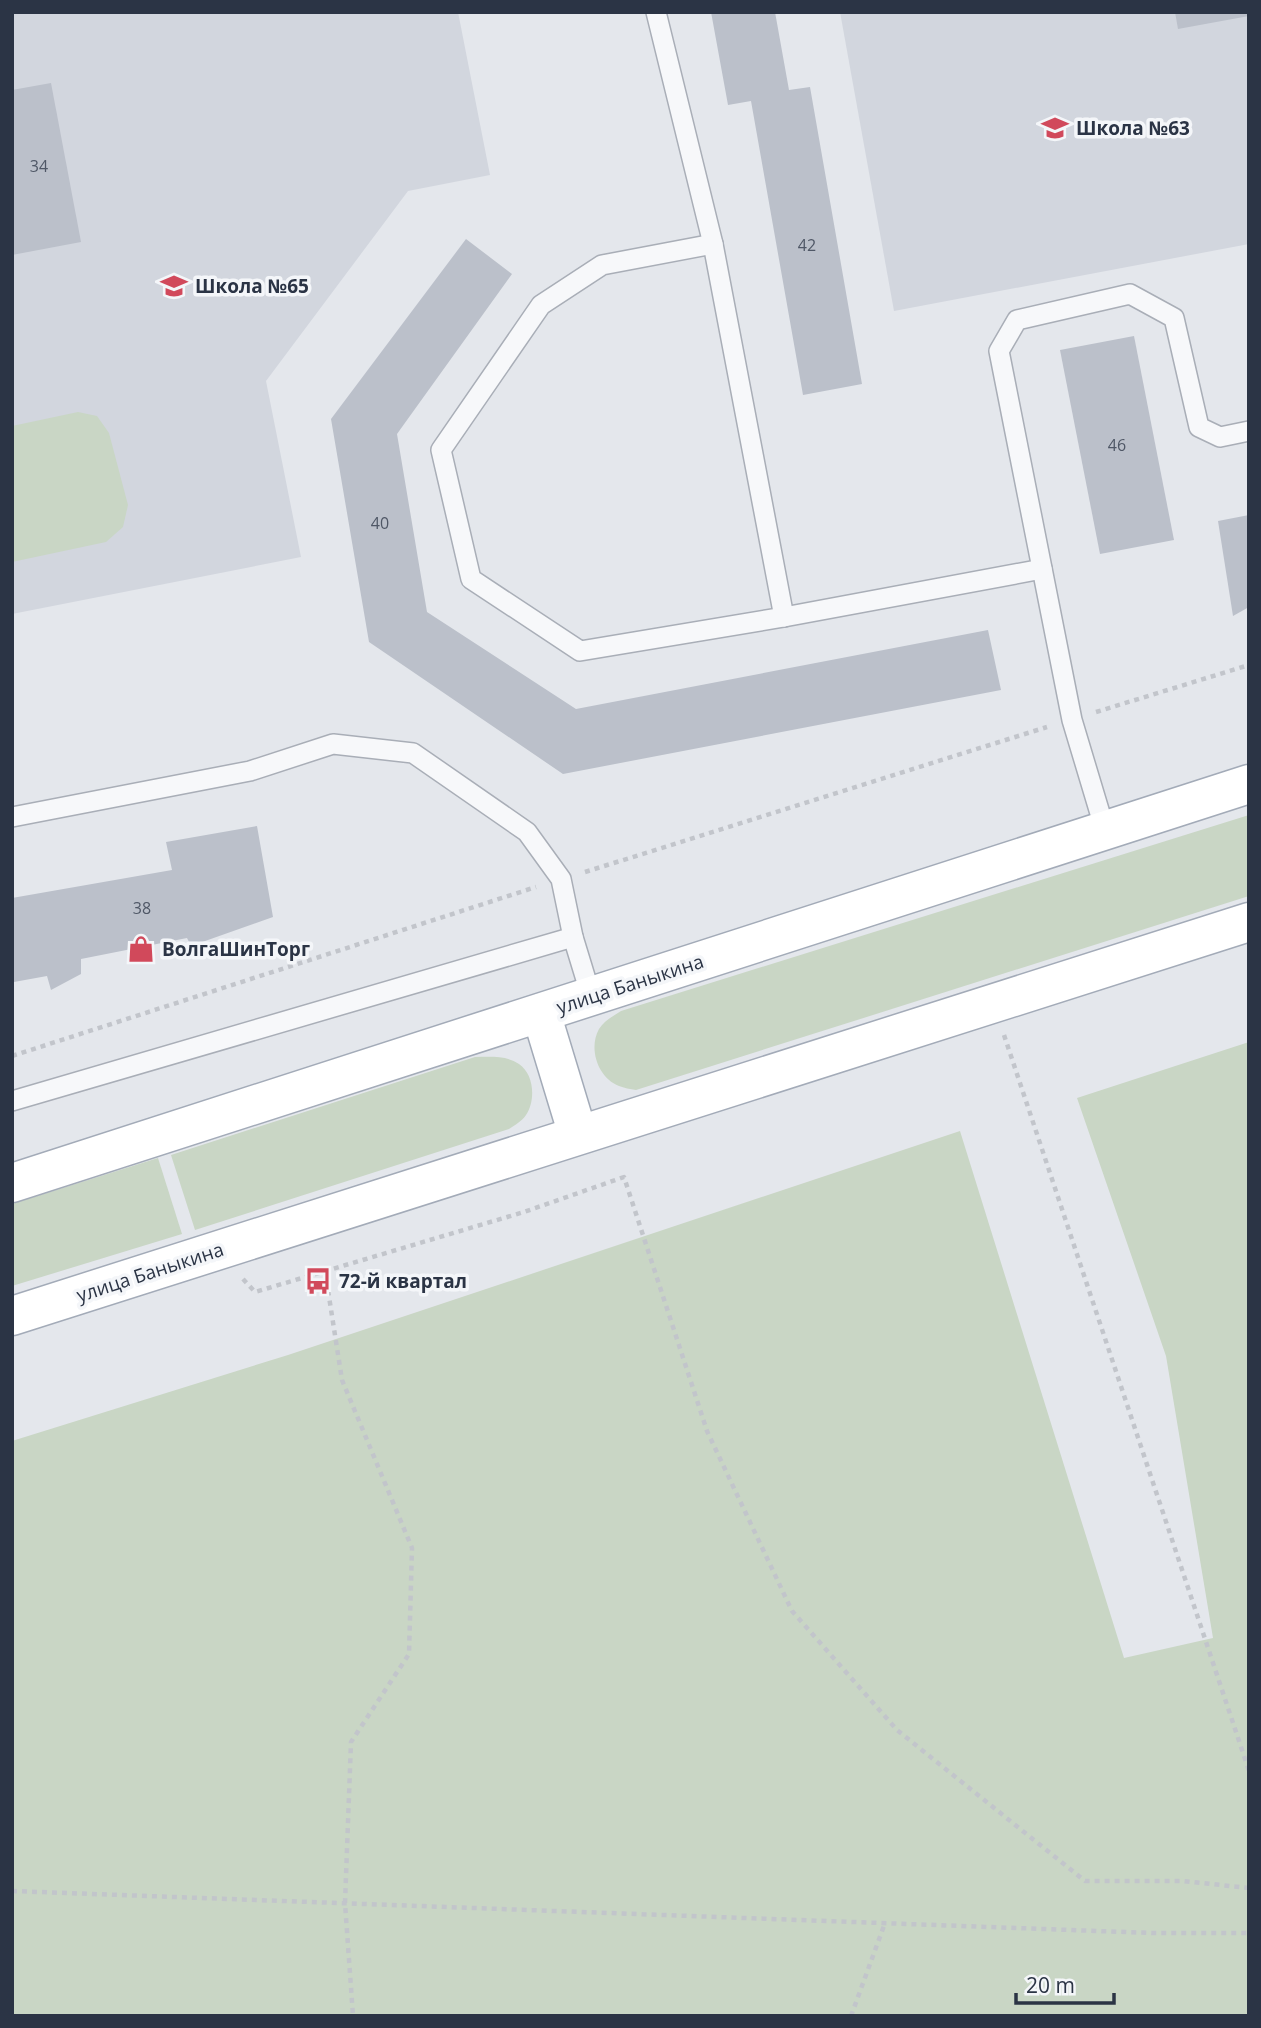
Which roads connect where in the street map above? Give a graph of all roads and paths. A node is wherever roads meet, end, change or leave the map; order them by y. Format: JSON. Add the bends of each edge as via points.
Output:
{"nodes":[{"id":1,"x":656,"y":12,"type":"edge"},
{"id":2,"x":713,"y":244,"type":"junction"},
{"id":3,"x":1249,"y":431,"type":"edge"},
{"id":4,"x":1042,"y":569,"type":"junction"},
{"id":5,"x":784,"y":617,"type":"junction"},
{"id":6,"x":1249,"y":665,"type":"edge"},
{"id":7,"x":1072,"y":720,"type":"junction"},
{"id":8,"x":1249,"y":784,"type":"edge"},
{"id":9,"x":12,"y":817,"type":"edge"},
{"id":10,"x":1105,"y":830,"type":"junction"},
{"id":11,"x":561,"y":879,"type":"junction"},
{"id":12,"x":1249,"y":922,"type":"edge"},
{"id":13,"x":573,"y":937,"type":"junction"},
{"id":14,"x":591,"y":996,"type":"junction"},
{"id":15,"x":993,"y":1003,"type":"junction"},
{"id":16,"x":541,"y":1013,"type":"junction"},
{"id":17,"x":12,"y":1056,"type":"edge"},
{"id":18,"x":12,"y":1101,"type":"edge"},
{"id":19,"x":578,"y":1135,"type":"junction"},
{"id":20,"x":12,"y":1183,"type":"edge"},
{"id":21,"x":216,"y":1251,"type":"junction"},
{"id":22,"x":326,"y":1271,"type":"junction"},
{"id":23,"x":12,"y":1316,"type":"edge"},
{"id":24,"x":1249,"y":1771,"type":"edge"},
{"id":25,"x":1249,"y":1888,"type":"edge"},
{"id":26,"x":12,"y":1891,"type":"edge"},
{"id":27,"x":345,"y":1903,"type":"junction"},
{"id":28,"x":885,"y":1923,"type":"junction"},
{"id":29,"x":1249,"y":1934,"type":"edge"},
{"id":30,"x":352,"y":2016,"type":"edge"},
{"id":31,"x":851,"y":2016,"type":"edge"}],
"edges":[{"from":1,"to":2,"type":"lane"},
{"from":2,"to":5,"type":"lane"},
{"from":2,"to":5,"type":"lane","via":[[602,265],[541,305],[441,450],[471,579],[580,651]]},
{"from":3,"to":4,"type":"lane","via":[[1220,436],[1199,427],[1174,318],[1130,294],[1017,320],[999,351]]},
{"from":4,"to":5,"type":"lane"},
{"from":4,"to":7,"type":"lane"},
{"from":6,"to":7,"type":"path"},
{"from":7,"to":10,"type":"lane"},
{"from":7,"to":11,"type":"path"},
{"from":8,"to":10,"type":"main road","name":"улица Баныкина"},
{"from":9,"to":11,"type":"lane","via":[[250,771],[333,744],[360,747],[413,753],[527,832]]},
{"from":10,"to":14,"type":"main road","name":"улица Баныкина"},
{"from":11,"to":13,"type":"lane"},
{"from":11,"to":17,"type":"path"},
{"from":12,"to":15,"type":"main road","name":"улица Баныкина"},
{"from":13,"to":14,"type":"lane"},
{"from":13,"to":18,"type":"lane"},
{"from":14,"to":16,"type":"main road","name":"улица Баныкина"},
{"from":15,"to":19,"type":"main road","name":"улица Баныкина"},
{"from":15,"to":24,"type":"path"},
{"from":16,"to":19,"type":"main road"},
{"from":16,"to":20,"type":"main road","name":"улица Баныкина"},
{"from":19,"to":21,"type":"main road","name":"улица Баныкина"},
{"from":21,"to":22,"type":"path","via":[[255,1292]]},
{"from":21,"to":23,"type":"main road","name":"улица Баныкина"},
{"from":22,"to":25,"type":"path","via":[[624,1177],[707,1431],[800,1621],[897,1730],[1085,1881],[1183,1881]]},
{"from":22,"to":27,"type":"path","via":[[342,1380],[412,1548],[410,1654],[351,1742]]},
{"from":26,"to":27,"type":"path"},
{"from":27,"to":28,"type":"path"},
{"from":27,"to":30,"type":"path"},
{"from":28,"to":29,"type":"path"},
{"from":28,"to":31,"type":"path"}]}
